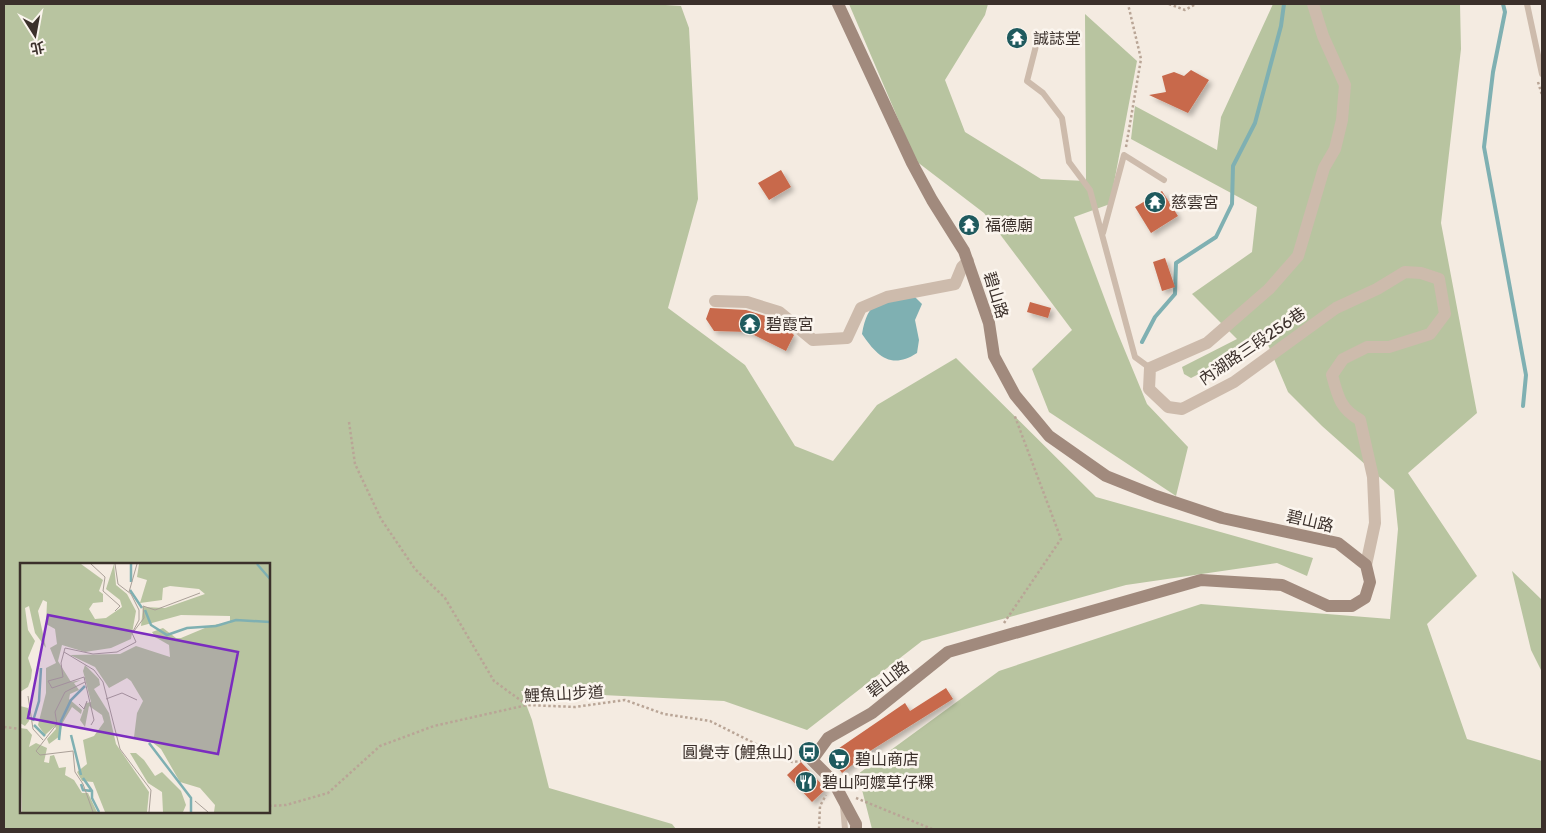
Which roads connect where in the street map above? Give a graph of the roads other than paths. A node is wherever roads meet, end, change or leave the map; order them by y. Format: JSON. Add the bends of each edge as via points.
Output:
{"nodes":[{"id":1,"x":838,"y":4,"type":"edge"},
{"id":2,"x":1313,"y":4,"type":"edge"},
{"id":3,"x":1528,"y":4,"type":"edge"},
{"id":4,"x":1039,"y":34,"type":"dead end"},
{"id":5,"x":1542,"y":74,"type":"edge"},
{"id":6,"x":1164,"y":180,"type":"dead end"},
{"id":7,"x":1102,"y":235,"type":"junction"},
{"id":8,"x":968,"y":261,"type":"junction"},
{"id":9,"x":715,"y":301,"type":"dead end"},
{"id":10,"x":1150,"y":368,"type":"junction"},
{"id":11,"x":1366,"y":565,"type":"junction"},
{"id":12,"x":838,"y":790,"type":"junction"},
{"id":13,"x":845,"y":829,"type":"edge"},
{"id":14,"x":856,"y":829,"type":"edge"}],
"edges":[{"from":1,"to":8,"type":"street","name":"碧山路","via":[[912,163]]},
{"from":2,"to":10,"type":"street","name":"內湖路三段256巷","via":[[1345,85],[1336,149],[1324,168],[1298,256],[1269,290],[1207,343]]},
{"from":3,"to":5,"type":"lane"},
{"from":4,"to":7,"type":"lane","via":[[1027,81],[1043,93],[1062,118],[1070,162],[1090,190]]},
{"from":6,"to":7,"type":"lane","via":[[1124,155]]},
{"from":7,"to":10,"type":"lane","via":[[1135,357]]},
{"from":8,"to":9,"type":"street","via":[[955,284],[887,297],[861,308],[846,338],[813,340],[779,312],[747,302]]},
{"from":8,"to":11,"type":"street","name":"碧山路","via":[[989,323],[994,356],[1015,395],[1049,436],[1106,476],[1222,518],[1338,544]]},
{"from":10,"to":11,"type":"street","name":"內湖路三段256巷","via":[[1149,389],[1168,407],[1182,409],[1234,382],[1336,308],[1405,272],[1438,279],[1445,314],[1430,334],[1389,347],[1367,347],[1343,359],[1332,375],[1337,396],[1346,412],[1360,420],[1373,477],[1375,523]]},
{"from":11,"to":12,"type":"street","name":"碧山路","via":[[1370,582],[1368,590],[1365,598],[1352,606],[1328,606],[1282,585],[1201,580],[948,652],[872,713],[828,738],[812,760]]},
{"from":12,"to":13,"type":"lane"},
{"from":12,"to":14,"type":"street"}]}
